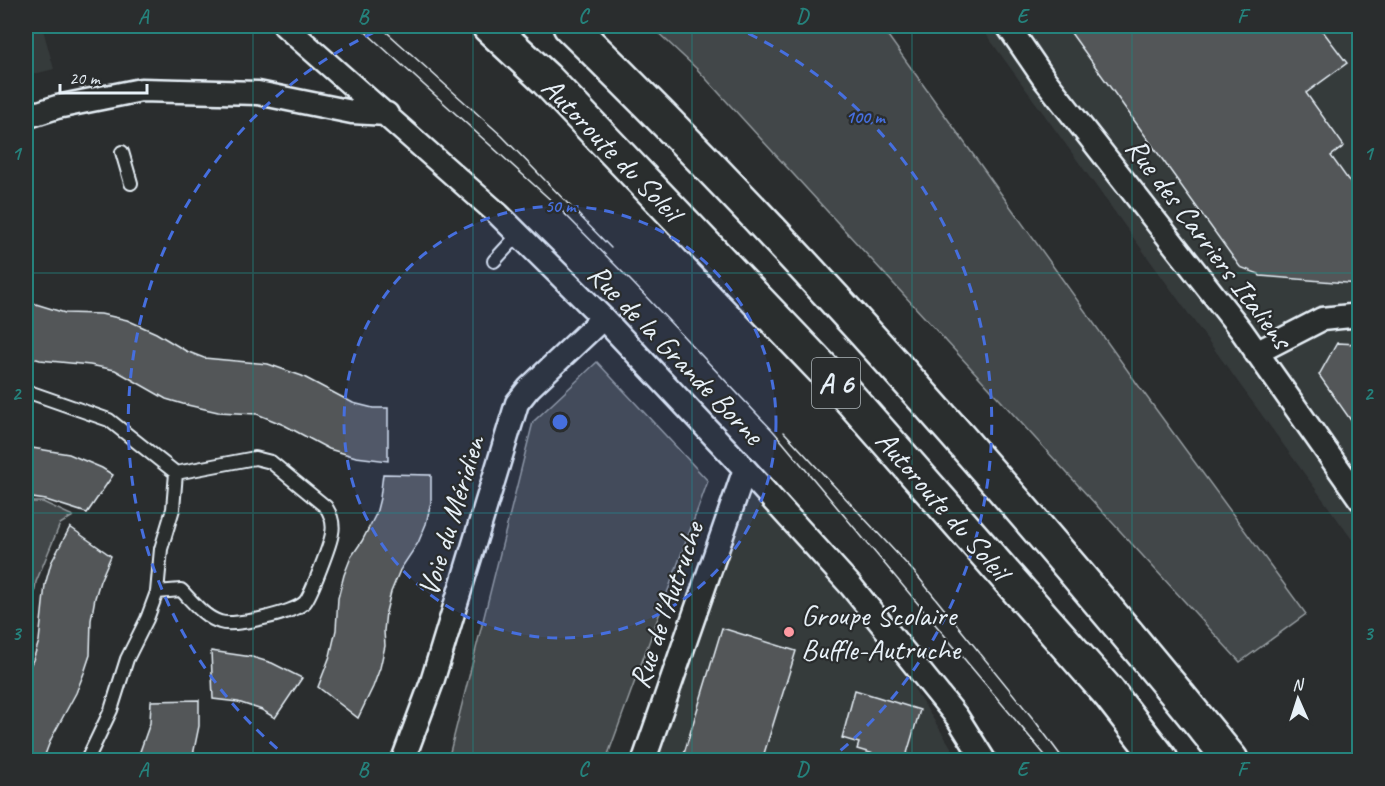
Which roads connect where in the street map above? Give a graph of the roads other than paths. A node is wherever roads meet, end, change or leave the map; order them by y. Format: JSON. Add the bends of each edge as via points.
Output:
{"nodes":[{"id":1,"x":285,"y":26,"type":"edge"},
{"id":2,"x":489,"y":26,"type":"edge"},
{"id":3,"x":570,"y":26,"type":"edge"},
{"id":4,"x":1008,"y":26,"type":"edge"},
{"id":5,"x":387,"y":114,"type":"junction"},
{"id":6,"x":26,"y":117,"type":"edge"},
{"id":7,"x":122,"y":152,"type":"dead end"},
{"id":8,"x":131,"y":183,"type":"dead end"},
{"id":9,"x":519,"y":234,"type":"junction"},
{"id":10,"x":494,"y":261,"type":"dead end"},
{"id":11,"x":1359,"y":315,"type":"edge"},
{"id":12,"x":603,"y":318,"type":"junction"},
{"id":13,"x":1256,"y":352,"type":"junction"},
{"id":14,"x":26,"y":391,"type":"edge"},
{"id":15,"x":745,"y":469,"type":"junction"},
{"id":16,"x":176,"y":473,"type":"junction"},
{"id":17,"x":1359,"y":499,"type":"edge"},
{"id":18,"x":158,"y":592,"type":"junction"},
{"id":19,"x":87,"y":760,"type":"edge"},
{"id":20,"x":403,"y":760,"type":"edge"},
{"id":21,"x":644,"y":760,"type":"edge"},
{"id":22,"x":984,"y":760,"type":"edge"},
{"id":23,"x":1161,"y":760,"type":"edge"},
{"id":24,"x":1231,"y":760,"type":"edge"}],
"edges":[{"from":1,"to":5,"type":"street","name":"Rue de la Grande Borne"},
{"from":2,"to":23,"type":"highway","name":"Autoroute du Soleil","number":"A 6","via":[[554,87],[841,388],[1109,693]]},
{"from":3,"to":24,"type":"highway","name":"Autoroute du Soleil","number":"A 6","via":[[761,220],[870,338],[1043,534]]},
{"from":4,"to":13,"type":"street","name":"Rue des Carriers Italiens","via":[[1045,80]]},
{"from":5,"to":6,"type":"street","via":[[352,112],[258,93],[141,90],[57,106]]},
{"from":5,"to":9,"type":"street","name":"Rue de la Grande Borne"},
{"from":7,"to":8,"type":"lane"},
{"from":9,"to":10,"type":"lane"},
{"from":9,"to":12,"type":"street","name":"Rue de la Grande Borne"},
{"from":11,"to":13,"type":"street","via":[[1322,319]]},
{"from":12,"to":15,"type":"street","name":"Rue de la Grande Borne"},
{"from":12,"to":20,"type":"street","name":"Voie du Méridien","via":[[517,403],[432,682]]},
{"from":13,"to":17,"type":"street","name":"Rue des Carriers Italiens"},
{"from":14,"to":16,"type":"lane","via":[[109,420]]},
{"from":15,"to":21,"type":"street","name":"Rue de l'Autruche"},
{"from":15,"to":22,"type":"street","name":"Rue de la Grande Borne","via":[[851,586],[957,717]]},
{"from":16,"to":18,"type":"lane","via":[[173,509],[161,549]]},
{"from":16,"to":18,"type":"lane","via":[[265,459],[326,507],[331,514],[332,535],[305,602],[288,611],[227,624],[211,618],[181,590]]},
{"from":18,"to":19,"type":"lane"}]}
